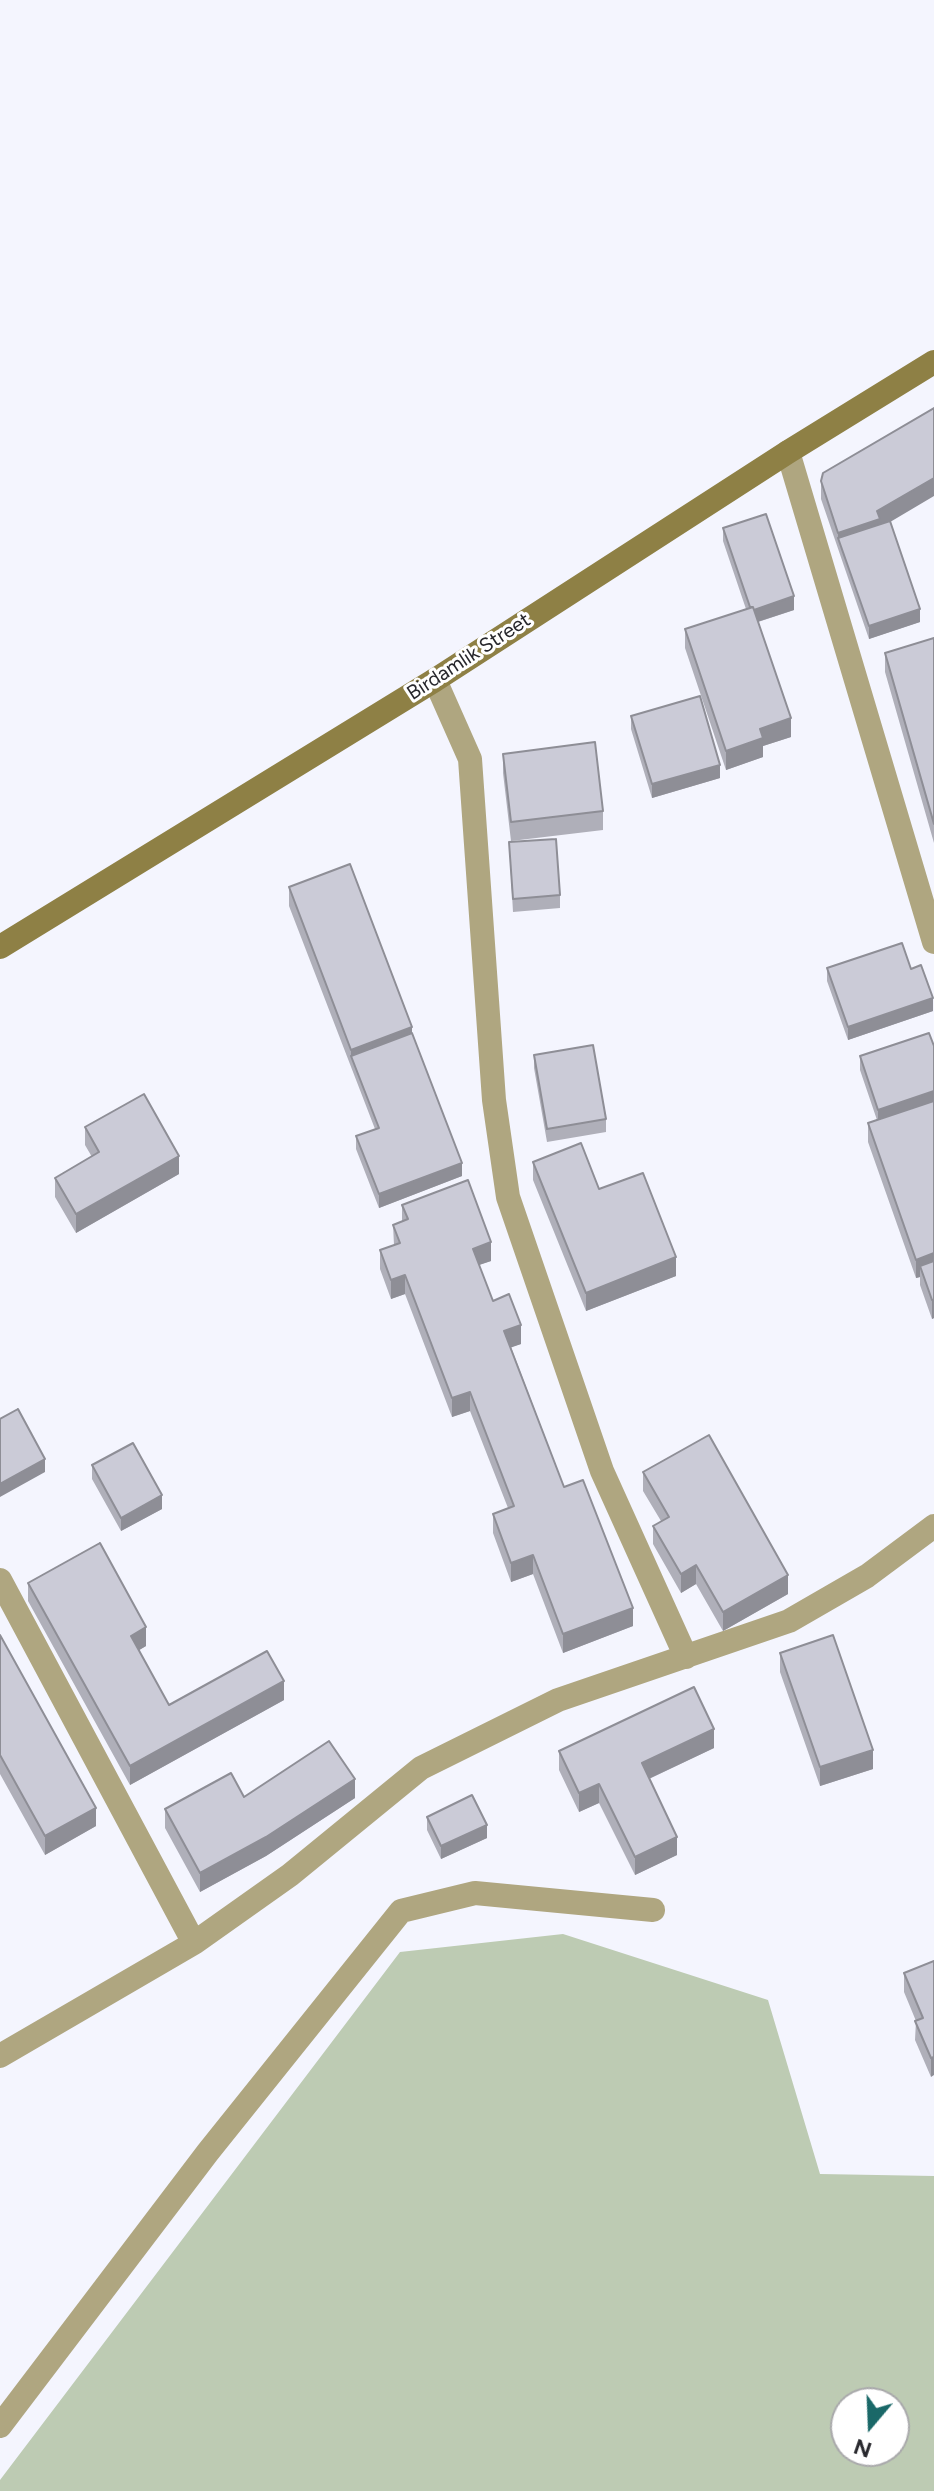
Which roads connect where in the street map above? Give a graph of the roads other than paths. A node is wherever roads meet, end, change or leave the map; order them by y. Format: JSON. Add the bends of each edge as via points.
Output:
{"nodes":[{"id":1,"x":934,"y":362,"type":"edge"},
{"id":2,"x":788,"y":452,"type":"junction"},
{"id":3,"x":435,"y":680,"type":"junction"},
{"id":4,"x":934,"y":942,"type":"edge"},
{"id":5,"x":0,"y":947,"type":"edge"},
{"id":6,"x":934,"y":1526,"type":"edge"},
{"id":7,"x":0,"y":1580,"type":"edge"},
{"id":8,"x":686,"y":1657,"type":"junction"},
{"id":9,"x":653,"y":1910,"type":"dead end"},
{"id":10,"x":194,"y":1943,"type":"junction"},
{"id":11,"x":0,"y":2056,"type":"edge"},
{"id":12,"x":0,"y":2426,"type":"edge"}],
"edges":[{"from":1,"to":2,"type":"street","name":"Birdamlik Street"},
{"from":2,"to":3,"type":"street","name":"Birdamlik Street"},
{"from":2,"to":4,"type":"street"},
{"from":3,"to":5,"type":"street","name":"Birdamlik Street"},
{"from":3,"to":8,"type":"street","via":[[470,759],[494,1100],[508,1197],[602,1471]]},
{"from":6,"to":8,"type":"street","via":[[867,1576],[789,1621]]},
{"from":7,"to":10,"type":"street"},
{"from":8,"to":10,"type":"street","via":[[558,1700],[421,1768],[290,1875]]},
{"from":9,"to":12,"type":"street","via":[[475,1893],[401,1911],[208,2152]]},
{"from":10,"to":11,"type":"street"}]}
